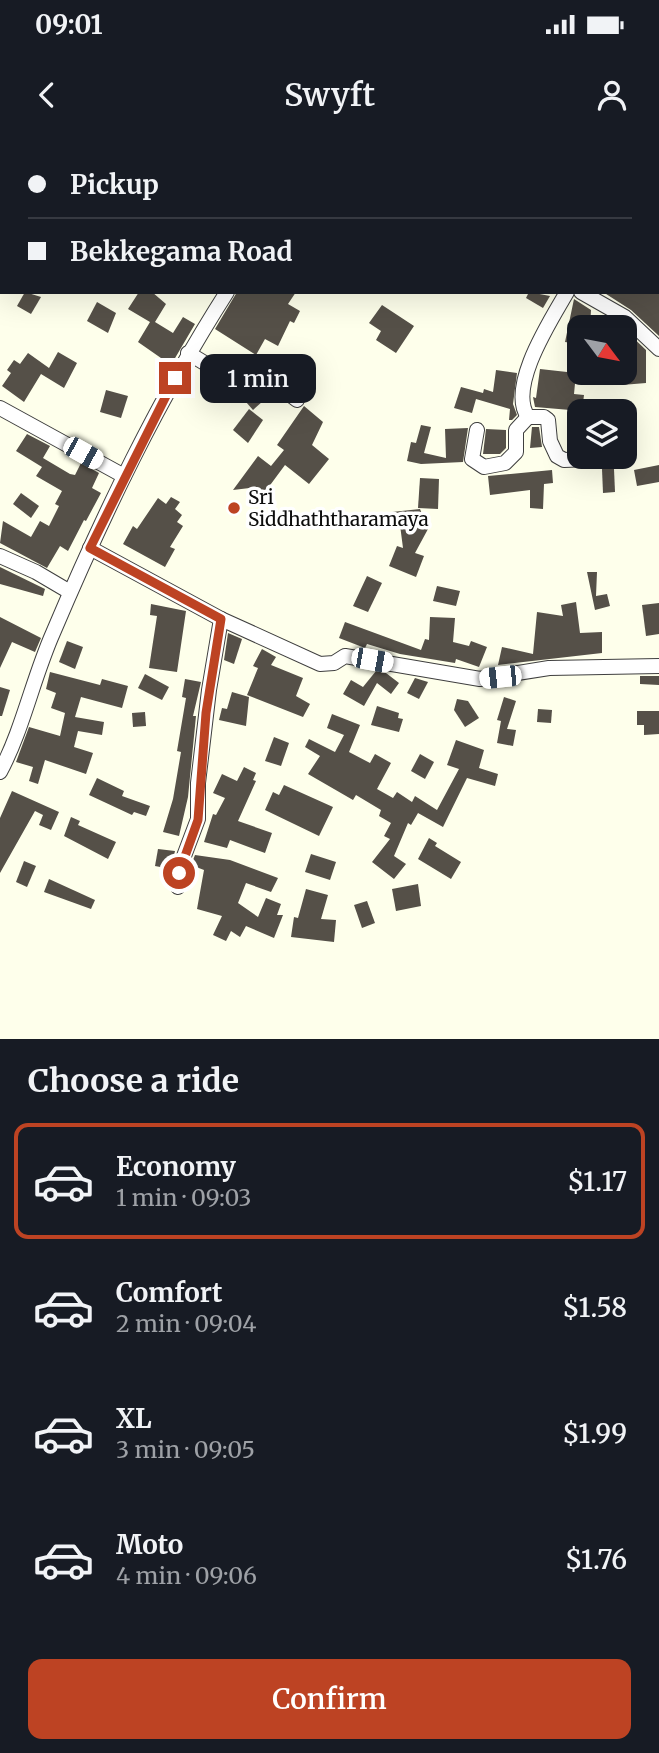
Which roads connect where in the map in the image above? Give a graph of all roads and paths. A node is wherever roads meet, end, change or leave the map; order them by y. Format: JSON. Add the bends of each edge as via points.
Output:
{"nodes":[{"id":1,"x":226,"y":294,"type":"edge"},
{"id":2,"x":566,"y":294,"type":"edge"},
{"id":3,"x":585,"y":294,"type":"edge"},
{"id":4,"x":659,"y":349,"type":"edge"},
{"id":5,"x":188,"y":354,"type":"junction"},
{"id":6,"x":297,"y":400,"type":"dead end"},
{"id":7,"x":0,"y":408,"type":"edge"},
{"id":8,"x":528,"y":417,"type":"junction"},
{"id":9,"x":477,"y":430,"type":"dead end"},
{"id":10,"x":567,"y":460,"type":"edge"},
{"id":11,"x":124,"y":476,"type":"junction"},
{"id":12,"x":90,"y":548,"type":"junction"},
{"id":13,"x":0,"y":555,"type":"edge"},
{"id":14,"x":70,"y":592,"type":"junction"},
{"id":15,"x":221,"y":619,"type":"junction"},
{"id":16,"x":659,"y":667,"type":"edge"},
{"id":17,"x":0,"y":772,"type":"edge"},
{"id":18,"x":178,"y":887,"type":"dead end"}],
"edges":[{"from":1,"to":5,"type":"street"},
{"from":2,"to":8,"type":"street","via":[[526,370],[524,410]]},
{"from":3,"to":4,"type":"street","via":[[625,317]]},
{"from":5,"to":6,"type":"street","via":[[241,385],[259,371]]},
{"from":5,"to":11,"type":"street"},
{"from":7,"to":11,"type":"street"},
{"from":8,"to":9,"type":"street","via":[[516,430],[516,452],[505,463],[484,467],[472,459]]},
{"from":8,"to":10,"type":"street","via":[[548,421],[557,456]]},
{"from":11,"to":12,"type":"street"},
{"from":12,"to":14,"type":"street"},
{"from":12,"to":15,"type":"street"},
{"from":13,"to":14,"type":"street"},
{"from":14,"to":17,"type":"street"},
{"from":15,"to":16,"type":"street","via":[[320,664],[345,656],[480,679],[549,668]]},
{"from":15,"to":18,"type":"street","via":[[198,783],[198,820],[181,864]]}]}
